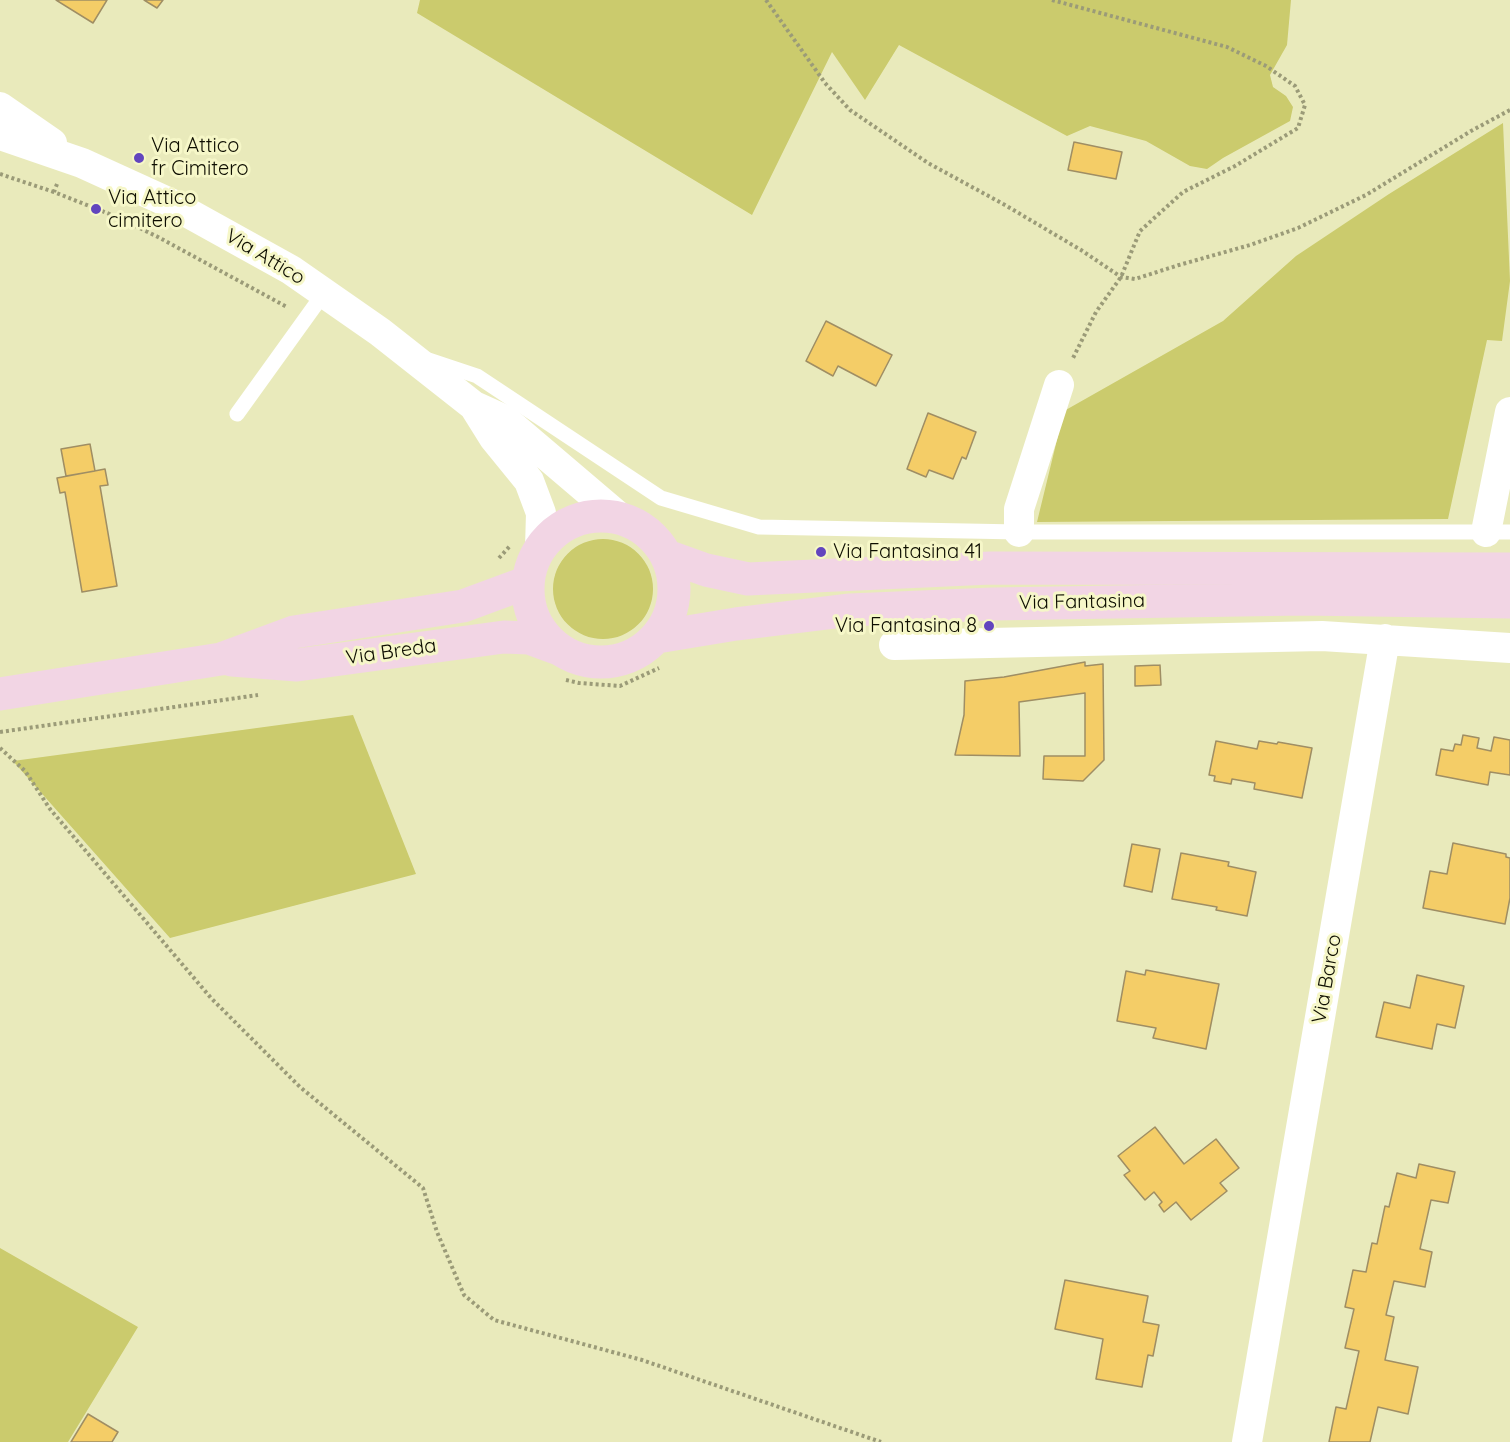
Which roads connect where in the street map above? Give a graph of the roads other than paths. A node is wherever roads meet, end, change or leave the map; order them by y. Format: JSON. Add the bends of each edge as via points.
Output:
{"nodes":[{"id":1,"x":0,"y":107,"type":"edge"},
{"id":2,"x":0,"y":135,"type":"edge"},
{"id":3,"x":82,"y":163,"type":"junction"},
{"id":4,"x":324,"y":293,"type":"junction"},
{"id":5,"x":406,"y":353,"type":"junction"},
{"id":6,"x":1059,"y":385,"type":"road end"},
{"id":7,"x":474,"y":406,"type":"junction"},
{"id":8,"x":1510,"y":412,"type":"edge"},
{"id":9,"x":237,"y":414,"type":"dead end"},
{"id":10,"x":619,"y":517,"type":"junction"},
{"id":11,"x":1019,"y":532,"type":"junction"},
{"id":12,"x":1498,"y":532,"type":"edge"},
{"id":13,"x":526,"y":545,"type":"junction"},
{"id":14,"x":667,"y":556,"type":"junction"},
{"id":15,"x":1510,"y":569,"type":"edge"},
{"id":16,"x":528,"y":582,"type":"junction"},
{"id":17,"x":1510,"y":602,"type":"edge"},
{"id":18,"x":657,"y":637,"type":"junction"},
{"id":19,"x":1385,"y":639,"type":"junction"},
{"id":20,"x":894,"y":645,"type":"dead end"},
{"id":21,"x":1510,"y":648,"type":"edge"},
{"id":22,"x":559,"y":649,"type":"junction"},
{"id":23,"x":221,"y":659,"type":"junction"},
{"id":24,"x":0,"y":694,"type":"edge"},
{"id":25,"x":1247,"y":1442,"type":"edge"}],
"edges":[{"from":1,"to":3,"type":"street"},
{"from":2,"to":3,"type":"street","name":"Via Attico"},
{"from":3,"to":4,"type":"street","name":"Via Attico","via":[[172,204],[291,270]]},
{"from":4,"to":5,"type":"street","name":"Via Attico"},
{"from":4,"to":9,"type":"lane"},
{"from":5,"to":7,"type":"street","name":"Via Attico"},
{"from":5,"to":11,"type":"lane","via":[[477,376],[661,498],[759,527]]},
{"from":6,"to":11,"type":"street","via":[[1019,510]]},
{"from":7,"to":10,"type":"street","name":"Via Attico","via":[[505,420]]},
{"from":7,"to":13,"type":"street","name":"Via Attico","via":[[529,481],[541,513]]},
{"from":8,"to":12,"type":"street"},
{"from":10,"to":13,"type":"street","name":"Via Breda","via":[[591,516]]},
{"from":10,"to":14,"type":"street","name":"Via Breda","via":[[652,535]]},
{"from":11,"to":12,"type":"lane"},
{"from":13,"to":16,"type":"street","name":"Via Breda","via":[[533,561]]},
{"from":14,"to":15,"type":"street","name":"Via Fantasina","via":[[748,579],[991,568]]},
{"from":14,"to":18,"type":"street","name":"Via Breda","via":[[674,579],[671,612]]},
{"from":16,"to":22,"type":"street","name":"Via Breda","via":[[532,613],[542,632]]},
{"from":16,"to":23,"type":"street","name":"Via Breda","via":[[463,606],[294,632]]},
{"from":17,"to":18,"type":"street","name":"Via Fantasina","via":[[1302,599],[980,604],[850,610]]},
{"from":18,"to":22,"type":"street","name":"Via Breda","via":[[630,657],[592,662]]},
{"from":19,"to":20,"type":"street","via":[[1322,636]]},
{"from":19,"to":21,"type":"street"},
{"from":19,"to":25,"type":"street","name":"Via Barco"},
{"from":22,"to":23,"type":"street","name":"Via Breda","via":[[529,638],[504,637],[297,665]]},
{"from":23,"to":24,"type":"street","name":"Via Breda"}]}
